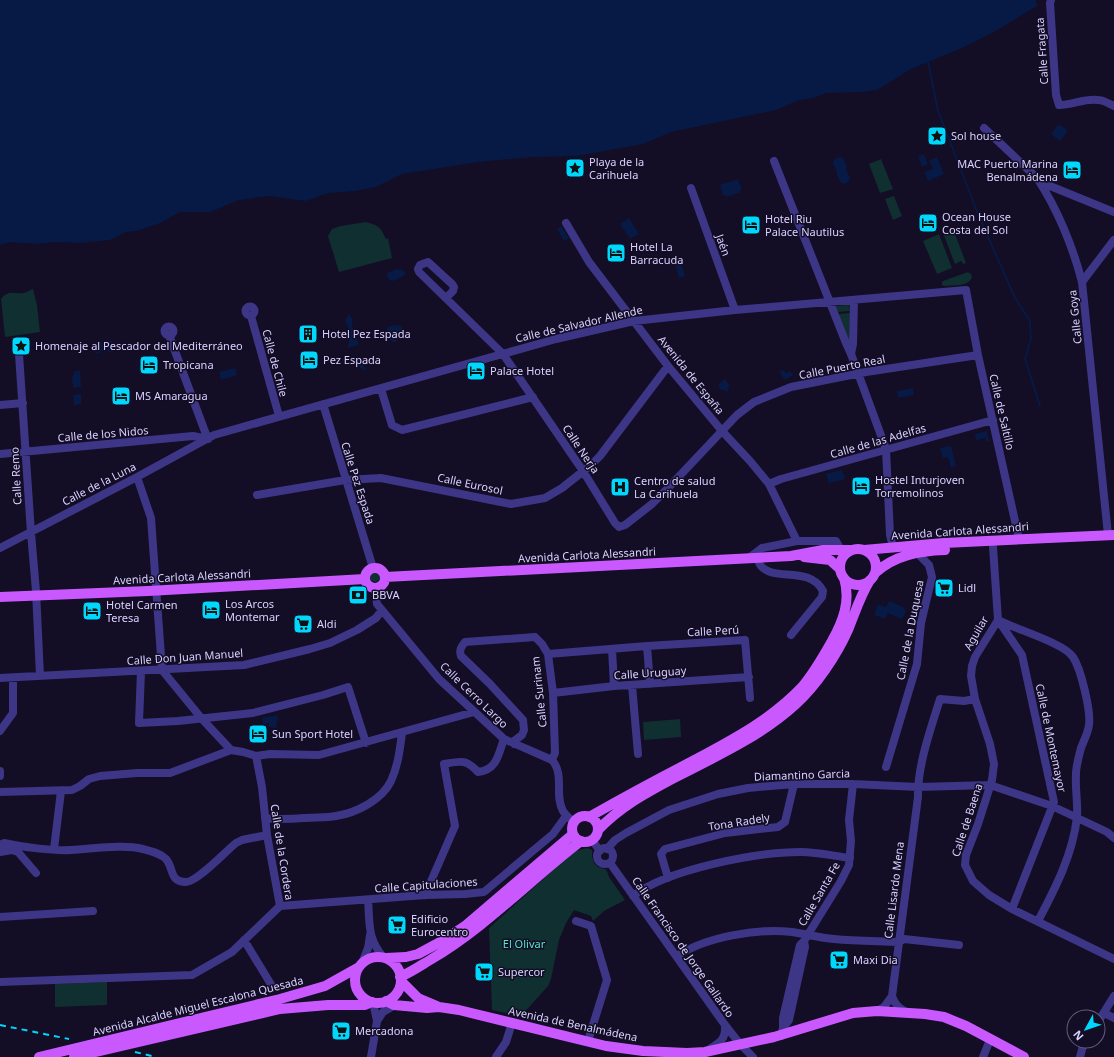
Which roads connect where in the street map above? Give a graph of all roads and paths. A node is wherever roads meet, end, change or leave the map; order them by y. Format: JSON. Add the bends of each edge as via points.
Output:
{"nodes":[{"id":1,"x":1051,"y":0,"type":"edge"},
{"id":2,"x":1114,"y":106,"type":"edge"},
{"id":3,"x":984,"y":128,"type":"dead end"},
{"id":4,"x":774,"y":162,"type":"dead end"},
{"id":5,"x":1043,"y":187,"type":"junction"},
{"id":6,"x":690,"y":188,"type":"dead end"},
{"id":7,"x":1114,"y":212,"type":"edge"},
{"id":8,"x":566,"y":224,"type":"dead end"},
{"id":9,"x":1114,"y":240,"type":"edge"},
{"id":10,"x":1082,"y":282,"type":"junction"},
{"id":11,"x":966,"y":290,"type":"joint"},
{"id":12,"x":446,"y":298,"type":"junction"},
{"id":13,"x":854,"y":300,"type":"junction"},
{"id":14,"x":829,"y":302,"type":"junction"},
{"id":15,"x":735,"y":310,"type":"junction"},
{"id":16,"x":251,"y":316,"type":"dead end"},
{"id":17,"x":634,"y":321,"type":"junction"},
{"id":18,"x":169,"y":335,"type":"dead end"},
{"id":19,"x":19,"y":354,"type":"dead end"},
{"id":20,"x":503,"y":354,"type":"junction"},
{"id":21,"x":852,"y":354,"type":"junction"},
{"id":22,"x":978,"y":356,"type":"junction"},
{"id":23,"x":668,"y":366,"type":"junction"},
{"id":24,"x":858,"y":374,"type":"junction"},
{"id":25,"x":381,"y":389,"type":"junction"},
{"id":26,"x":533,"y":397,"type":"junction"},
{"id":27,"x":23,"y":403,"type":"junction"},
{"id":28,"x":323,"y":404,"type":"junction"},
{"id":29,"x":0,"y":405,"type":"edge"},
{"id":30,"x":279,"y":416,"type":"junction"},
{"id":31,"x":993,"y":420,"type":"junction"},
{"id":32,"x":722,"y":431,"type":"junction"},
{"id":33,"x":208,"y":439,"type":"junction"},
{"id":34,"x":886,"y":449,"type":"junction"},
{"id":35,"x":26,"y":452,"type":"junction"},
{"id":36,"x":0,"y":454,"type":"edge"},
{"id":37,"x":584,"y":471,"type":"junction"},
{"id":38,"x":137,"y":478,"type":"junction"},
{"id":39,"x":345,"y":480,"type":"junction"},
{"id":40,"x":769,"y":484,"type":"junction"},
{"id":41,"x":257,"y":495,"type":"dead end"},
{"id":42,"x":31,"y":532,"type":"junction"},
{"id":43,"x":1112,"y":537,"type":"edge"},
{"id":44,"x":1019,"y":539,"type":"junction"},
{"id":45,"x":1058,"y":541,"type":"junction"},
{"id":46,"x":797,"y":542,"type":"junction"},
{"id":47,"x":893,"y":547,"type":"junction"},
{"id":48,"x":993,"y":547,"type":"junction"},
{"id":49,"x":0,"y":548,"type":"edge"},
{"id":50,"x":846,"y":550,"type":"junction"},
{"id":51,"x":864,"y":550,"type":"junction"},
{"id":52,"x":938,"y":550,"type":"junction"},
{"id":53,"x":917,"y":553,"type":"junction"},
{"id":54,"x":791,"y":556,"type":"junction"},
{"id":55,"x":752,"y":558,"type":"junction"},
{"id":56,"x":929,"y":565,"type":"junction"},
{"id":57,"x":373,"y":568,"type":"junction"},
{"id":58,"x":842,"y":574,"type":"junction"},
{"id":59,"x":872,"y":576,"type":"junction"},
{"id":60,"x":385,"y":577,"type":"junction"},
{"id":61,"x":365,"y":579,"type":"junction"},
{"id":62,"x":375,"y":587,"type":"junction"},
{"id":63,"x":157,"y":590,"type":"junction"},
{"id":64,"x":36,"y":596,"type":"junction"},
{"id":65,"x":0,"y":597,"type":"edge"},
{"id":66,"x":382,"y":610,"type":"junction"},
{"id":67,"x":998,"y":620,"type":"junction"},
{"id":68,"x":791,"y":635,"type":"dead end"},
{"id":69,"x":647,"y":646,"type":"junction"},
{"id":70,"x":612,"y":649,"type":"junction"},
{"id":71,"x":548,"y":654,"type":"junction"},
{"id":72,"x":162,"y":670,"type":"junction"},
{"id":73,"x":141,"y":671,"type":"junction"},
{"id":74,"x":40,"y":676,"type":"junction"},
{"id":75,"x":749,"y":677,"type":"junction"},
{"id":76,"x":0,"y":678,"type":"edge"},
{"id":77,"x":13,"y":678,"type":"junction"},
{"id":78,"x":650,"y":684,"type":"junction"},
{"id":79,"x":632,"y":685,"type":"junction"},
{"id":80,"x":614,"y":686,"type":"junction"},
{"id":81,"x":552,"y":693,"type":"junction"},
{"id":82,"x":750,"y":698,"type":"dead end"},
{"id":83,"x":974,"y":700,"type":"junction"},
{"id":84,"x":474,"y":712,"type":"junction"},
{"id":85,"x":202,"y":719,"type":"junction"},
{"id":86,"x":3,"y":721,"type":"edge"},
{"id":87,"x":0,"y":731,"type":"edge"},
{"id":88,"x":402,"y":733,"type":"junction"},
{"id":89,"x":504,"y":739,"type":"junction"},
{"id":90,"x":366,"y":743,"type":"junction"},
{"id":91,"x":514,"y":744,"type":"junction"},
{"id":92,"x":231,"y":750,"type":"junction"},
{"id":93,"x":638,"y":754,"type":"dead end"},
{"id":94,"x":256,"y":756,"type":"junction"},
{"id":95,"x":552,"y":760,"type":"junction"},
{"id":96,"x":886,"y":767,"type":"dead end"},
{"id":97,"x":0,"y":771,"type":"edge"},
{"id":98,"x":0,"y":776,"type":"edge"},
{"id":99,"x":794,"y":784,"type":"junction"},
{"id":100,"x":853,"y":784,"type":"junction"},
{"id":101,"x":990,"y":785,"type":"junction"},
{"id":102,"x":918,"y":787,"type":"junction"},
{"id":103,"x":1,"y":791,"type":"edge"},
{"id":104,"x":61,"y":791,"type":"junction"},
{"id":105,"x":1052,"y":806,"type":"junction"},
{"id":106,"x":566,"y":816,"type":"junction"},
{"id":107,"x":588,"y":817,"type":"junction"},
{"id":108,"x":265,"y":818,"type":"junction"},
{"id":109,"x":1076,"y":819,"type":"junction"},
{"id":110,"x":574,"y":823,"type":"junction"},
{"id":111,"x":598,"y":830,"type":"junction"},
{"id":112,"x":573,"y":834,"type":"junction"},
{"id":113,"x":267,"y":836,"type":"junction"},
{"id":114,"x":1114,"y":838,"type":"edge"},
{"id":115,"x":592,"y":840,"type":"junction"},
{"id":116,"x":581,"y":841,"type":"junction"},
{"id":117,"x":0,"y":845,"type":"edge"},
{"id":118,"x":12,"y":848,"type":"junction"},
{"id":119,"x":54,"y":849,"type":"junction"},
{"id":120,"x":603,"y":850,"type":"junction"},
{"id":121,"x":0,"y":852,"type":"edge"},
{"id":122,"x":850,"y":858,"type":"junction"},
{"id":123,"x":610,"y":862,"type":"junction"},
{"id":124,"x":36,"y":873,"type":"dead end"},
{"id":125,"x":668,"y":878,"type":"junction"},
{"id":126,"x":425,"y":895,"type":"junction"},
{"id":127,"x":633,"y":896,"type":"junction"},
{"id":128,"x":368,"y":900,"type":"junction"},
{"id":129,"x":280,"y":906,"type":"junction"},
{"id":130,"x":1012,"y":908,"type":"junction"},
{"id":131,"x":93,"y":911,"type":"dead end"},
{"id":132,"x":0,"y":917,"type":"edge"},
{"id":133,"x":576,"y":921,"type":"dead end"},
{"id":134,"x":1038,"y":921,"type":"junction"},
{"id":135,"x":370,"y":932,"type":"junction"},
{"id":136,"x":806,"y":938,"type":"junction"},
{"id":137,"x":244,"y":940,"type":"junction"},
{"id":138,"x":899,"y":942,"type":"junction"},
{"id":139,"x":959,"y":945,"type":"dead end"},
{"id":140,"x":677,"y":956,"type":"junction"},
{"id":141,"x":385,"y":958,"type":"junction"},
{"id":142,"x":1114,"y":959,"type":"edge"},
{"id":143,"x":360,"y":965,"type":"junction"},
{"id":144,"x":400,"y":979,"type":"junction"},
{"id":145,"x":0,"y":982,"type":"edge"},
{"id":146,"x":272,"y":986,"type":"dead end"},
{"id":147,"x":892,"y":996,"type":"junction"},
{"id":148,"x":1114,"y":996,"type":"edge"},
{"id":149,"x":382,"y":1004,"type":"junction"},
{"id":150,"x":439,"y":1007,"type":"junction"},
{"id":151,"x":1106,"y":1010,"type":"edge"},
{"id":152,"x":877,"y":1011,"type":"junction"},
{"id":153,"x":906,"y":1012,"type":"junction"},
{"id":154,"x":377,"y":1021,"type":"junction"},
{"id":155,"x":512,"y":1023,"type":"junction"},
{"id":156,"x":725,"y":1025,"type":"junction"},
{"id":157,"x":782,"y":1032,"type":"junction"},
{"id":158,"x":990,"y":1040,"type":"junction"},
{"id":159,"x":588,"y":1041,"type":"junction"},
{"id":160,"x":740,"y":1044,"type":"junction"},
{"id":161,"x":702,"y":1054,"type":"edge"},
{"id":162,"x":39,"y":1057,"type":"edge"},
{"id":163,"x":74,"y":1057,"type":"edge"},
{"id":164,"x":370,"y":1057,"type":"edge"},
{"id":165,"x":496,"y":1057,"type":"edge"},
{"id":166,"x":753,"y":1057,"type":"edge"},
{"id":167,"x":983,"y":1057,"type":"edge"},
{"id":168,"x":1024,"y":1057,"type":"edge"}],
"edges":[{"from":1,"to":2,"type":"street","name":"Calle Fragata","via":[[1057,101],[1066,105],[1099,100]]},
{"from":3,"to":5,"type":"street","name":"Calle Goya","via":[[1037,178]]},
{"from":4,"to":14,"type":"street"},
{"from":5,"to":7,"type":"street","via":[[1050,186]]},
{"from":5,"to":10,"type":"street","name":"Calle Goya","via":[[1063,227],[1078,264]]},
{"from":6,"to":15,"type":"street","name":"Jaén"},
{"from":8,"to":17,"type":"street","name":"Avenida de España","via":[[590,262]]},
{"from":9,"to":10,"type":"street"},
{"from":10,"to":43,"type":"street","name":"Calle Goya"},
{"from":11,"to":13,"type":"street","name":"Calle de Salvador Allende"},
{"from":11,"to":22,"type":"street","name":"Calle de Saltillo"},
{"from":12,"to":12,"type":"street","name":"Calle Nerja","via":[[453,291],[452,284],[428,262],[420,265],[419,272]]},
{"from":12,"to":20,"type":"street","name":"Calle Nerja"},
{"from":13,"to":14,"type":"street","name":"Calle de Salvador Allende"},
{"from":13,"to":21,"type":"street"},
{"from":14,"to":15,"type":"street","name":"Calle de Salvador Allende"},
{"from":14,"to":21,"type":"street"},
{"from":15,"to":17,"type":"street","name":"Calle de Salvador Allende"},
{"from":16,"to":30,"type":"street","name":"Calle de Chile"},
{"from":17,"to":20,"type":"street","name":"Calle de Salvador Allende"},
{"from":17,"to":23,"type":"street","name":"Avenida de España"},
{"from":18,"to":33,"type":"street"},
{"from":19,"to":27,"type":"street","name":"Calle Remo"},
{"from":20,"to":25,"type":"street","name":"Calle de Salvador Allende"},
{"from":20,"to":26,"type":"street","name":"Calle Nerja"},
{"from":21,"to":24,"type":"street"},
{"from":22,"to":24,"type":"street","name":"Calle Puerto Real"},
{"from":22,"to":31,"type":"street","name":"Calle de Saltillo"},
{"from":23,"to":32,"type":"street","name":"Avenida de España"},
{"from":23,"to":37,"type":"street","name":"Calle Eurosol","via":[[600,456]]},
{"from":24,"to":32,"type":"street","name":"Calle Puerto Real","via":[[791,387],[754,402]]},
{"from":24,"to":34,"type":"street"},
{"from":25,"to":26,"type":"street","via":[[392,424],[402,430]]},
{"from":25,"to":28,"type":"street","name":"Calle de Salvador Allende"},
{"from":26,"to":37,"type":"street","name":"Calle Nerja"},
{"from":27,"to":29,"type":"street"},
{"from":27,"to":35,"type":"street","name":"Calle Remo"},
{"from":28,"to":30,"type":"street","name":"Calle de Salvador Allende"},
{"from":28,"to":39,"type":"street","name":"Calle Pez Espada"},
{"from":30,"to":33,"type":"street","name":"Calle de Salvador Allende"},
{"from":31,"to":34,"type":"street","name":"Calle de las Adelfas"},
{"from":31,"to":44,"type":"street","name":"Calle de Saltillo"},
{"from":32,"to":37,"type":"street","name":"Calle Nerja","via":[[652,504],[625,525],[619,526],[615,523]]},
{"from":32,"to":40,"type":"street","name":"Avenida de España"},
{"from":33,"to":35,"type":"street","name":"Calle de los Nidos","via":[[193,436]]},
{"from":33,"to":38,"type":"street","name":"Calle de la Luna"},
{"from":34,"to":40,"type":"street","name":"Calle de las Adelfas"},
{"from":34,"to":47,"type":"street","via":[[890,535]]},
{"from":35,"to":36,"type":"street","name":"Calle de los Nidos"},
{"from":35,"to":42,"type":"street","name":"Calle Remo"},
{"from":37,"to":39,"type":"street","name":"Calle Eurosol","via":[[545,498],[511,504],[381,478]]},
{"from":38,"to":42,"type":"street","name":"Calle de la Luna"},
{"from":38,"to":63,"type":"street","via":[[151,518]]},
{"from":39,"to":41,"type":"street","name":"Calle Eurosol"},
{"from":39,"to":57,"type":"street","name":"Calle Pez Espada"},
{"from":40,"to":46,"type":"street","name":"Avenida de España"},
{"from":42,"to":49,"type":"street","name":"Calle de la Luna"},
{"from":42,"to":64,"type":"street","name":"Calle Remo"},
{"from":43,"to":45,"type":"main road"},
{"from":44,"to":45,"type":"main road","name":"Avenida Carlota Alessandri"},
{"from":44,"to":47,"type":"main road","name":"Avenida Carlota Alessandri"},
{"from":45,"to":48,"type":"main road","name":"Avenida Carlota Alessandri"},
{"from":46,"to":50,"type":"street","via":[[836,541]]},
{"from":46,"to":55,"type":"street","via":[[762,548]]},
{"from":47,"to":51,"type":"main road","name":"Avenida Carlota Alessandri"},
{"from":48,"to":52,"type":"main road","name":"Avenida Carlota Alessandri"},
{"from":48,"to":67,"type":"street","name":"Aguilar"},
{"from":50,"to":51,"type":"main road"},
{"from":50,"to":54,"type":"main road","name":"Avenida Carlota Alessandri","via":[[823,550]]},
{"from":50,"to":58,"type":"main road","via":[[842,558]]},
{"from":51,"to":59,"type":"main road","via":[[872,557],[876,567]]},
{"from":52,"to":53,"type":"main road","name":"Avenida Carlota Alessandri"},
{"from":52,"to":56,"type":"street","via":[[932,555]]},
{"from":53,"to":56,"type":"street"},
{"from":53,"to":59,"type":"main road","name":"Avenida Carlota Alessandri","via":[[893,560]]},
{"from":54,"to":55,"type":"main road","name":"Avenida Carlota Alessandri"},
{"from":54,"to":58,"type":"main road","name":"Avenida Carlota Alessandri","via":[[830,560]]},
{"from":55,"to":60,"type":"main road","name":"Avenida Carlota Alessandri"},
{"from":55,"to":68,"type":"street","via":[[768,572],[803,576],[821,586],[822,596]]},
{"from":56,"to":96,"type":"street","name":"Calle de la Duquesa","via":[[932,577],[921,623],[917,664]]},
{"from":57,"to":60,"type":"main road","via":[[381,570]]},
{"from":57,"to":61,"type":"main road","via":[[366,572]]},
{"from":58,"to":59,"type":"main road","via":[[848,582],[859,585]]},
{"from":58,"to":107,"type":"main road","via":[[847,588],[847,598],[839,628],[812,674],[792,697],[744,733]]},
{"from":59,"to":111,"type":"main road","via":[[835,654],[797,704],[748,739],[634,800]]},
{"from":60,"to":62,"type":"main road","via":[[382,584]]},
{"from":61,"to":62,"type":"main road","via":[[368,585]]},
{"from":61,"to":63,"type":"main road","name":"Avenida Carlota Alessandri"},
{"from":62,"to":66,"type":"street","name":"Calle Cerro Largo","via":[[377,604]]},
{"from":63,"to":64,"type":"main road","name":"Avenida Carlota Alessandri"},
{"from":63,"to":72,"type":"street"},
{"from":64,"to":65,"type":"main road","name":"Avenida Carlota Alessandri"},
{"from":64,"to":74,"type":"street","name":"Calle Remo"},
{"from":66,"to":72,"type":"street","name":"Calle Don Juan Manuel","via":[[376,618],[357,630],[310,649],[244,665]]},
{"from":66,"to":84,"type":"street","name":"Calle Cerro Largo","via":[[439,679]]},
{"from":67,"to":83,"type":"street","name":"Aguilar","via":[[982,644],[972,666]]},
{"from":67,"to":105,"type":"street","name":"Calle de Montemayor","via":[[1022,656],[1054,802]]},
{"from":67,"to":109,"type":"street","via":[[1056,644],[1073,656],[1080,670],[1089,724],[1081,747],[1076,775]]},
{"from":69,"to":70,"type":"street","name":"Calle Perú"},
{"from":69,"to":75,"type":"street","name":"Calle Perú","via":[[744,640]]},
{"from":69,"to":78,"type":"street"},
{"from":70,"to":71,"type":"street","name":"Calle Perú"},
{"from":70,"to":80,"type":"street"},
{"from":71,"to":81,"type":"street","name":"Calle Surinam"},
{"from":71,"to":91,"type":"street","name":"Calle Surinam","via":[[535,637],[465,642],[461,647],[461,656],[523,720],[524,730]]},
{"from":72,"to":73,"type":"street","name":"Calle Don Juan Manuel"},
{"from":72,"to":85,"type":"street"},
{"from":73,"to":74,"type":"street","name":"Calle Don Juan Manuel"},
{"from":73,"to":85,"type":"street","via":[[139,723]]},
{"from":74,"to":77,"type":"street","name":"Calle Don Juan Manuel"},
{"from":75,"to":78,"type":"street","name":"Calle Uruguay"},
{"from":75,"to":82,"type":"street","name":"Calle Perú"},
{"from":76,"to":77,"type":"street","name":"Calle Don Juan Manuel"},
{"from":77,"to":86,"type":"street","via":[[13,713]]},
{"from":78,"to":79,"type":"street","name":"Calle Uruguay"},
{"from":79,"to":80,"type":"street","name":"Calle Uruguay"},
{"from":79,"to":93,"type":"street"},
{"from":80,"to":81,"type":"street","name":"Calle Uruguay"},
{"from":81,"to":95,"type":"street","name":"Calle Surinam","via":[[555,753]]},
{"from":83,"to":101,"type":"street","name":"Calle de Baena","via":[[990,744],[994,764]]},
{"from":83,"to":102,"type":"street","via":[[940,699],[926,742]]},
{"from":84,"to":88,"type":"street"},
{"from":84,"to":89,"type":"street","name":"Calle Cerro Largo"},
{"from":85,"to":90,"type":"street","via":[[253,713],[348,686]]},
{"from":85,"to":92,"type":"street"},
{"from":86,"to":87,"type":"street"},
{"from":88,"to":90,"type":"street"},
{"from":88,"to":108,"type":"street","via":[[398,764],[391,782],[371,803],[358,810],[336,816],[276,820]]},
{"from":89,"to":91,"type":"street","name":"Calle Cerro Largo"},
{"from":89,"to":126,"type":"street","via":[[496,762],[486,771],[478,772],[464,761],[444,764],[455,826]]},
{"from":90,"to":94,"type":"street","via":[[319,755]]},
{"from":91,"to":95,"type":"street","name":"Calle Cerro Largo"},
{"from":92,"to":94,"type":"street"},
{"from":92,"to":104,"type":"street","via":[[170,773],[100,776],[89,779],[72,790]]},
{"from":94,"to":108,"type":"street","name":"Calle de la Cordera"},
{"from":95,"to":106,"type":"street","via":[[557,766],[561,805]]},
{"from":97,"to":98,"type":"street"},
{"from":99,"to":100,"type":"street","name":"Diamantino Garcia"},
{"from":99,"to":120,"type":"street","name":"Diamantino Garcia","via":[[748,788],[718,794],[669,810],[626,832]]},
{"from":99,"to":125,"type":"street","name":"Tona Radely","via":[[785,822],[778,827],[725,833],[665,849],[661,854]]},
{"from":100,"to":102,"type":"street","name":"Diamantino Garcia"},
{"from":100,"to":122,"type":"street","name":"Calle Santa Fe","via":[[849,820]]},
{"from":101,"to":102,"type":"street","name":"Diamantino Garcia"},
{"from":101,"to":105,"type":"street"},
{"from":101,"to":130,"type":"street","name":"Calle de Baena","via":[[966,855],[965,865],[973,881],[989,895]]},
{"from":102,"to":138,"type":"street","name":"Calle Lisardo Mena"},
{"from":103,"to":104,"type":"street"},
{"from":104,"to":119,"type":"street"},
{"from":105,"to":109,"type":"street"},
{"from":105,"to":130,"type":"street","name":"Calle de Montemayor"},
{"from":106,"to":110,"type":"street"},
{"from":106,"to":126,"type":"street","name":"Calle Capitulaciones","via":[[552,834],[484,892]]},
{"from":107,"to":110,"type":"main road","via":[[580,817]]},
{"from":107,"to":111,"type":"main road","via":[[594,820]]},
{"from":108,"to":113,"type":"street","name":"Calle de la Cordera"},
{"from":109,"to":114,"type":"street","via":[[1107,832]]},
{"from":109,"to":134,"type":"street","via":[[1074,837],[1063,868]]},
{"from":110,"to":112,"type":"main road"},
{"from":111,"to":115,"type":"main road"},
{"from":112,"to":116,"type":"main road"},
{"from":112,"to":141,"type":"main road","via":[[465,926],[444,940],[418,954]]},
{"from":113,"to":119,"type":"street","via":[[236,843],[200,875],[186,882],[176,880],[166,859],[142,849]]},
{"from":113,"to":129,"type":"street","name":"Calle de la Cordera"},
{"from":115,"to":116,"type":"main road"},
{"from":115,"to":120,"type":"street"},
{"from":116,"to":144,"type":"main road","via":[[470,934]]},
{"from":117,"to":118,"type":"street","via":[[4,843]]},
{"from":118,"to":119,"type":"street"},
{"from":118,"to":121,"type":"street"},
{"from":118,"to":124,"type":"street"},
{"from":120,"to":123,"type":"street","via":[[612,854]]},
{"from":120,"to":123,"type":"street","via":[[597,856],[600,862]]},
{"from":122,"to":125,"type":"street","via":[[787,852],[730,860]]},
{"from":122,"to":136,"type":"street","name":"Calle Santa Fe","via":[[841,881]]},
{"from":123,"to":127,"type":"street","name":"Calle Francisco de Jorge Gallardo"},
{"from":125,"to":127,"type":"street"},
{"from":126,"to":128,"type":"street","name":"Calle Capitulaciones"},
{"from":127,"to":140,"type":"street","name":"Calle Francisco de Jorge Gallardo"},
{"from":128,"to":129,"type":"street","name":"Calle Capitulaciones"},
{"from":128,"to":135,"type":"street"},
{"from":129,"to":137,"type":"street","name":"Calle de la Cordera"},
{"from":130,"to":134,"type":"street","name":"Calle de Baena"},
{"from":131,"to":132,"type":"street"},
{"from":133,"to":159,"type":"street","via":[[591,926],[606,980]]},
{"from":134,"to":142,"type":"street","name":"Calle de Baena"},
{"from":135,"to":141,"type":"street","via":[[375,946]]},
{"from":135,"to":143,"type":"street","via":[[368,948]]},
{"from":136,"to":138,"type":"street"},
{"from":136,"to":140,"type":"street","via":[[792,932],[752,932],[696,946]]},
{"from":136,"to":157,"type":"street","name":"Calle Santa Fe","via":[[789,1020]]},
{"from":137,"to":145,"type":"street","name":"Calle de la Cordera","via":[[232,952],[192,975]]},
{"from":137,"to":146,"type":"street"},
{"from":138,"to":139,"type":"street","via":[[904,939]]},
{"from":138,"to":147,"type":"street","name":"Calle Lisardo Mena"},
{"from":140,"to":156,"type":"street","name":"Calle Francisco de Jorge Gallardo"},
{"from":141,"to":143,"type":"main road","via":[[372,958]]},
{"from":141,"to":144,"type":"main road","via":[[396,966]]},
{"from":143,"to":149,"type":"main road","via":[[355,981],[360,994],[365,999]]},
{"from":143,"to":162,"type":"main road","name":"Avenida Alcalde Miguel Escalona Quesada","via":[[325,986],[280,999]]},
{"from":144,"to":149,"type":"main road","via":[[396,993]]},
{"from":144,"to":150,"type":"main road","name":"Avenida de Benalmádena","via":[[418,998]]},
{"from":147,"to":152,"type":"street","via":[[884,1007]]},
{"from":147,"to":153,"type":"street","via":[[899,1008]]},
{"from":148,"to":151,"type":"street"},
{"from":149,"to":150,"type":"main road","name":"Avenida de Benalmádena"},
{"from":149,"to":154,"type":"street"},
{"from":149,"to":154,"type":"street"},
{"from":149,"to":163,"type":"main road","name":"Avenida Alcalde Miguel Escalona Quesada","via":[[280,1009]]},
{"from":150,"to":155,"type":"main road","name":"Avenida de Benalmádena"},
{"from":152,"to":153,"type":"main road","name":"Avenida de Benalmádena"},
{"from":152,"to":157,"type":"main road","name":"Avenida de Benalmádena","via":[[853,1013]]},
{"from":153,"to":158,"type":"main road","name":"Avenida de Benalmádena","via":[[944,1017]]},
{"from":154,"to":164,"type":"street"},
{"from":155,"to":159,"type":"main road","name":"Avenida de Benalmádena"},
{"from":155,"to":165,"type":"street","via":[[506,1042]]},
{"from":156,"to":160,"type":"street","name":"Calle Francisco de Jorge Gallardo"},
{"from":156,"to":161,"type":"street","via":[[724,1038]]},
{"from":157,"to":160,"type":"main road","name":"Avenida de Benalmádena"},
{"from":158,"to":167,"type":"street"},
{"from":158,"to":168,"type":"main road","name":"Avenida de Benalmádena"},
{"from":159,"to":161,"type":"main road","name":"Avenida de Benalmádena","via":[[643,1051]]},
{"from":160,"to":161,"type":"main road","name":"Avenida de Benalmádena"},
{"from":160,"to":166,"type":"street","name":"Calle Francisco de Jorge Gallardo"}]}
